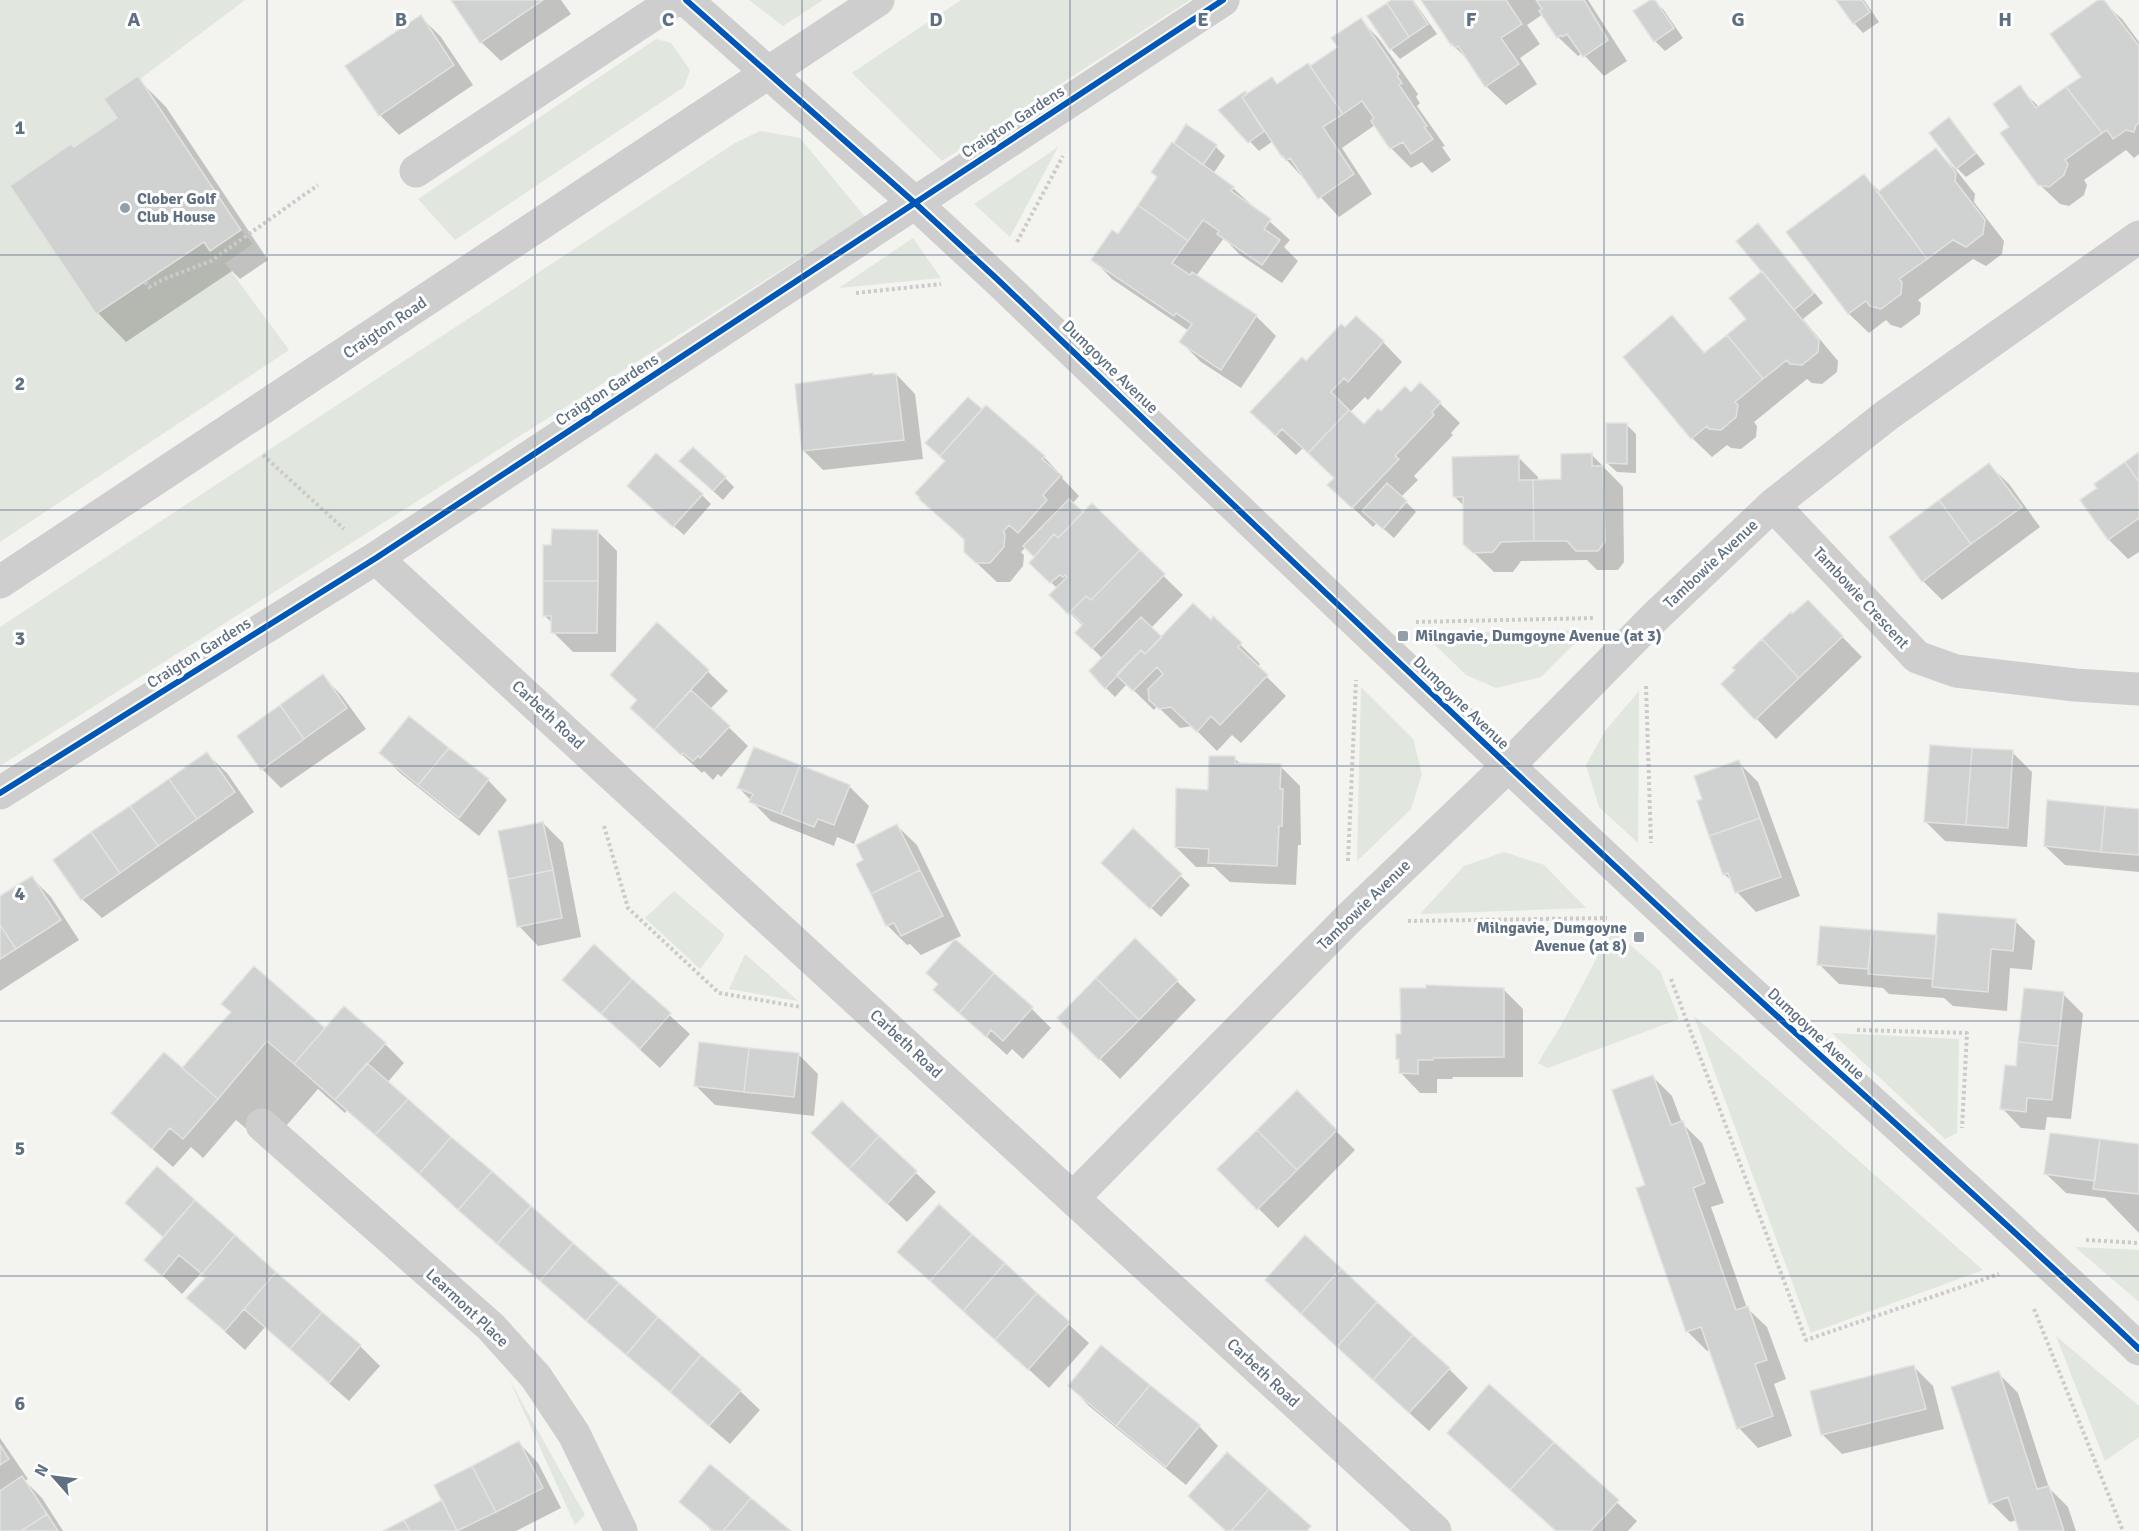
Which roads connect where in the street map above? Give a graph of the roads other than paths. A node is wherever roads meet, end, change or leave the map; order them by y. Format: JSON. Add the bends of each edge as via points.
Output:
{"nodes":[{"id":1,"x":675,"y":0,"type":"edge"},
{"id":2,"x":686,"y":0,"type":"edge"},
{"id":3,"x":878,"y":0,"type":"edge"},
{"id":4,"x":1223,"y":0,"type":"edge"},
{"id":5,"x":769,"y":72,"type":"junction"},
{"id":6,"x":416,"y":171,"type":"dead end"},
{"id":7,"x":915,"y":203,"type":"junction"},
{"id":8,"x":2139,"y":237,"type":"edge"},
{"id":9,"x":1773,"y":505,"type":"junction"},
{"id":10,"x":376,"y":558,"type":"junction"},
{"id":11,"x":0,"y":582,"type":"edge"},
{"id":12,"x":2139,"y":689,"type":"edge"},
{"id":13,"x":1508,"y":766,"type":"junction"},
{"id":14,"x":0,"y":794,"type":"edge"},
{"id":15,"x":262,"y":1125,"type":"dead end"},
{"id":16,"x":1073,"y":1198,"type":"junction"},
{"id":17,"x":2139,"y":1349,"type":"edge"},
{"id":18,"x":621,"y":1531,"type":"edge"},
{"id":19,"x":1435,"y":1531,"type":"edge"}],
"edges":[{"from":1,"to":6,"type":"street"},
{"from":2,"to":5,"type":"street"},
{"from":3,"to":5,"type":"street","name":"Craigton Road"},
{"from":4,"to":7,"type":"street","name":"Craigton Gardens"},
{"from":5,"to":7,"type":"street","name":"Dumgoyne Avenue"},
{"from":5,"to":11,"type":"street","name":"Craigton Road"},
{"from":7,"to":10,"type":"street","name":"Craigton Gardens"},
{"from":7,"to":13,"type":"street","name":"Dumgoyne Avenue"},
{"from":8,"to":9,"type":"street","name":"Tambowie Avenue","via":[[1887,415]]},
{"from":9,"to":12,"type":"street","name":"Tambowie Crescent","via":[[1917,657],[1956,672]]},
{"from":9,"to":13,"type":"street","name":"Tambowie Avenue"},
{"from":10,"to":14,"type":"street","name":"Craigton Gardens"},
{"from":10,"to":16,"type":"street","name":"Carbeth Road"},
{"from":13,"to":16,"type":"street","name":"Tambowie Avenue","via":[[1346,921]]},
{"from":13,"to":17,"type":"street","name":"Dumgoyne Avenue","via":[[2045,1258]]},
{"from":15,"to":18,"type":"street","name":"Learmont Place","via":[[491,1327],[536,1377],[574,1434]]},
{"from":16,"to":19,"type":"street","name":"Carbeth Road"}]}
